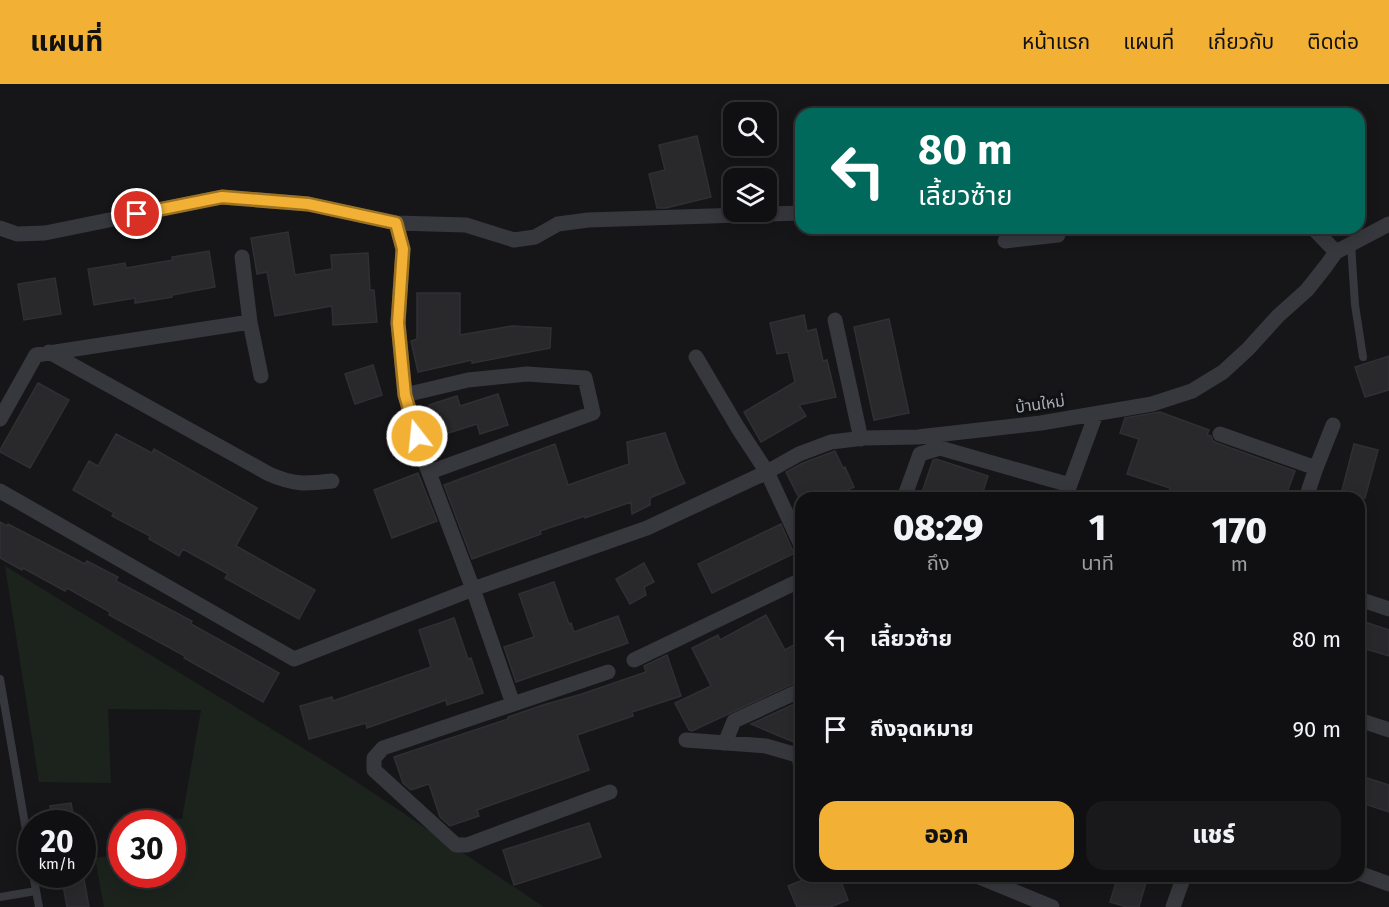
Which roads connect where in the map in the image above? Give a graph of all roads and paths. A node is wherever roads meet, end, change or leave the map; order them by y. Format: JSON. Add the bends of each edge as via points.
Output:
{"nodes":[{"id":1,"x":795,"y":213,"type":"edge"},
{"id":2,"x":396,"y":223,"type":"junction"},
{"id":3,"x":1389,"y":224,"type":"edge"},
{"id":4,"x":0,"y":228,"type":"edge"},
{"id":5,"x":1041,"y":234,"type":"edge"},
{"id":6,"x":1319,"y":234,"type":"edge"},
{"id":7,"x":1005,"y":241,"type":"dead end"},
{"id":8,"x":1351,"y":244,"type":"junction"},
{"id":9,"x":1336,"y":252,"type":"junction"},
{"id":10,"x":242,"y":257,"type":"dead end"},
{"id":11,"x":835,"y":320,"type":"dead end"},
{"id":12,"x":250,"y":322,"type":"junction"},
{"id":13,"x":49,"y":352,"type":"junction"},
{"id":14,"x":696,"y":357,"type":"dead end"},
{"id":15,"x":1363,"y":357,"type":"dead end"},
{"id":16,"x":261,"y":376,"type":"dead end"},
{"id":17,"x":405,"y":395,"type":"junction"},
{"id":18,"x":1096,"y":414,"type":"junction"},
{"id":19,"x":0,"y":419,"type":"edge"},
{"id":20,"x":1333,"y":424,"type":"dead end"},
{"id":21,"x":1220,"y":435,"type":"dead end"},
{"id":22,"x":861,"y":438,"type":"junction"},
{"id":23,"x":1316,"y":468,"type":"junction"},
{"id":24,"x":430,"y":472,"type":"junction"},
{"id":25,"x":767,"y":472,"type":"junction"},
{"id":26,"x":332,"y":481,"type":"dead end"},
{"id":27,"x":0,"y":490,"type":"edge"},
{"id":28,"x":1068,"y":491,"type":"edge"},
{"id":29,"x":906,"y":492,"type":"edge"},
{"id":30,"x":1308,"y":492,"type":"edge"},
{"id":31,"x":795,"y":532,"type":"edge"},
{"id":32,"x":795,"y":583,"type":"edge"},
{"id":33,"x":473,"y":589,"type":"junction"},
{"id":34,"x":1365,"y":600,"type":"edge"},
{"id":35,"x":1389,"y":609,"type":"edge"},
{"id":36,"x":634,"y":660,"type":"dead end"},
{"id":37,"x":608,"y":672,"type":"dead end"},
{"id":38,"x":0,"y":679,"type":"edge"},
{"id":39,"x":795,"y":693,"type":"edge"},
{"id":40,"x":513,"y":704,"type":"junction"},
{"id":41,"x":1365,"y":722,"type":"edge"},
{"id":42,"x":1389,"y":730,"type":"edge"},
{"id":43,"x":686,"y":740,"type":"dead end"},
{"id":44,"x":725,"y":743,"type":"junction"},
{"id":45,"x":795,"y":754,"type":"edge"},
{"id":46,"x":610,"y":792,"type":"dead end"},
{"id":47,"x":23,"y":810,"type":"edge"},
{"id":48,"x":1365,"y":875,"type":"edge"},
{"id":49,"x":992,"y":882,"type":"edge"},
{"id":50,"x":1182,"y":882,"type":"edge"},
{"id":51,"x":1389,"y":884,"type":"edge"},
{"id":52,"x":35,"y":888,"type":"edge"},
{"id":53,"x":36,"y":891,"type":"junction"},
{"id":54,"x":0,"y":897,"type":"edge"},
{"id":55,"x":39,"y":907,"type":"edge"},
{"id":56,"x":1052,"y":907,"type":"edge"},
{"id":57,"x":1173,"y":907,"type":"edge"}],
"edges":[{"from":1,"to":2,"type":"street","via":[[588,220],[558,224],[535,237],[514,240],[466,225]]},
{"from":2,"to":4,"type":"street","via":[[308,204],[222,197],[45,233],[17,234]]},
{"from":2,"to":17,"type":"street","via":[[403,249],[398,323]]},
{"from":3,"to":8,"type":"street","name":"บ้านใหม่"},
{"from":5,"to":7,"type":"street"},
{"from":6,"to":9,"type":"street"},
{"from":8,"to":9,"type":"street","name":"บ้านใหม่"},
{"from":8,"to":15,"type":"lane"},
{"from":9,"to":18,"type":"street","name":"บ้านใหม่","via":[[1307,290],[1223,372],[1192,391],[1152,404]]},
{"from":10,"to":12,"type":"street"},
{"from":11,"to":22,"type":"street"},
{"from":12,"to":13,"type":"street"},
{"from":12,"to":16,"type":"street"},
{"from":13,"to":19,"type":"street","via":[[36,355]]},
{"from":13,"to":26,"type":"street","via":[[286,482]]},
{"from":14,"to":25,"type":"street"},
{"from":17,"to":24,"type":"street"},
{"from":17,"to":24,"type":"street","via":[[468,380],[527,374],[585,378],[593,413]]},
{"from":18,"to":22,"type":"street","name":"บ้านใหม่","via":[[918,436]]},
{"from":18,"to":28,"type":"street"},
{"from":20,"to":23,"type":"street"},
{"from":21,"to":23,"type":"street"},
{"from":22,"to":25,"type":"street","name":"บ้านใหม่","via":[[831,442]]},
{"from":23,"to":30,"type":"street"},
{"from":24,"to":33,"type":"street"},
{"from":25,"to":31,"type":"street"},
{"from":25,"to":33,"type":"street","name":"บ้านใหม่","via":[[647,528]]},
{"from":27,"to":33,"type":"street","name":"บ้านใหม่","via":[[294,659]]},
{"from":28,"to":29,"type":"street","via":[[940,448],[920,454]]},
{"from":32,"to":36,"type":"street"},
{"from":33,"to":40,"type":"street"},
{"from":34,"to":35,"type":"street"},
{"from":37,"to":40,"type":"street"},
{"from":38,"to":47,"type":"lane"},
{"from":39,"to":44,"type":"street","via":[[734,722]]},
{"from":40,"to":46,"type":"street","via":[[383,748],[374,758],[374,770],[456,845],[467,845]]},
{"from":41,"to":42,"type":"street"},
{"from":43,"to":44,"type":"street"},
{"from":44,"to":45,"type":"street","via":[[766,746]]},
{"from":48,"to":51,"type":"street"},
{"from":49,"to":56,"type":"street"},
{"from":50,"to":57,"type":"street"},
{"from":52,"to":53,"type":"lane"},
{"from":53,"to":54,"type":"lane"},
{"from":53,"to":55,"type":"lane"}]}
